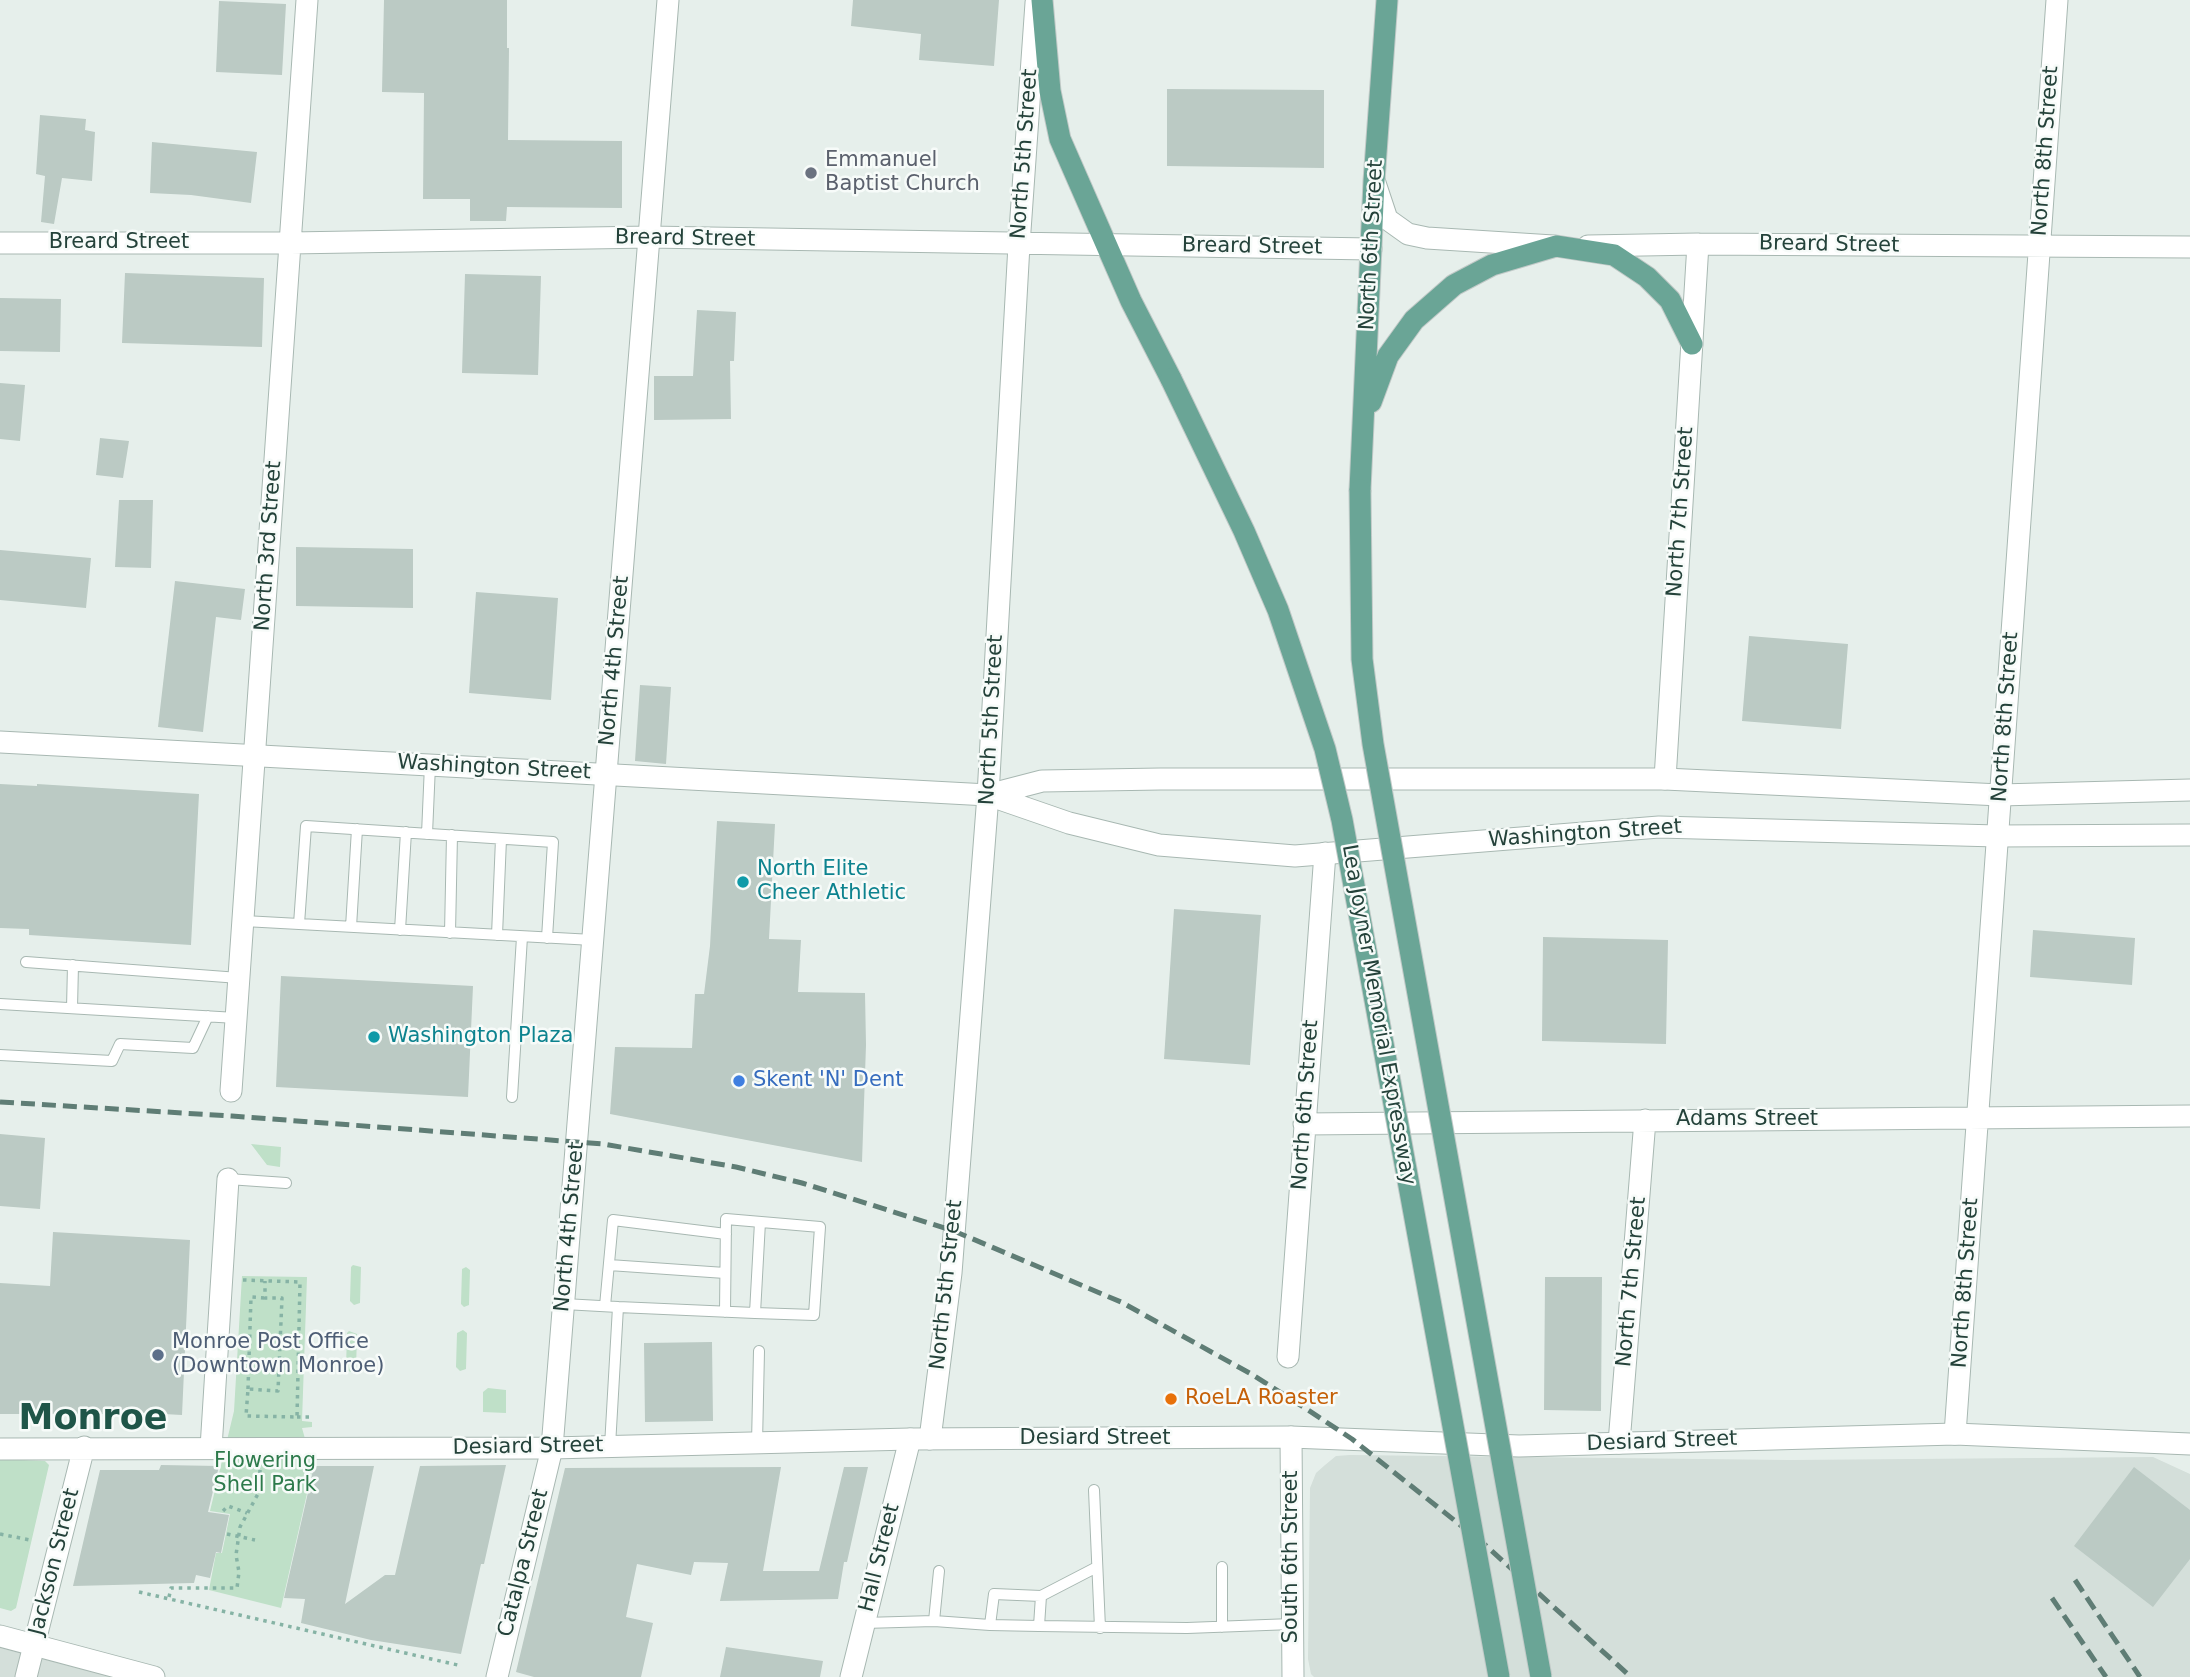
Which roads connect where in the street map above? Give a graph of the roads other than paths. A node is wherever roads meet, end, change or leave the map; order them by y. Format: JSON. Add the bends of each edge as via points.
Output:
{"nodes":[{"id":1,"x":307,"y":0,"type":"edge"},
{"id":2,"x":668,"y":0,"type":"edge"},
{"id":3,"x":1036,"y":0,"type":"edge"},
{"id":4,"x":1042,"y":0,"type":"edge"},
{"id":5,"x":1387,"y":0,"type":"edge"},
{"id":6,"x":2057,"y":0,"type":"edge"},
{"id":7,"x":1374,"y":181,"type":"junction"},
{"id":8,"x":649,"y":237,"type":"junction"},
{"id":9,"x":0,"y":243,"type":"edge"},
{"id":10,"x":291,"y":243,"type":"junction"},
{"id":11,"x":1698,"y":244,"type":"junction"},
{"id":12,"x":1018,"y":245,"type":"junction"},
{"id":13,"x":1105,"y":245,"type":"junction"},
{"id":14,"x":1556,"y":246,"type":"junction"},
{"id":15,"x":2039,"y":247,"type":"junction"},
{"id":16,"x":2190,"y":247,"type":"edge"},
{"id":17,"x":1371,"y":249,"type":"junction"},
{"id":18,"x":1692,"y":344,"type":"junction"},
{"id":19,"x":1171,"y":380,"type":"joint"},
{"id":20,"x":1364,"y":421,"type":"junction"},
{"id":21,"x":1360,"y":490,"type":"joint"},
{"id":22,"x":0,"y":741,"type":"edge"},
{"id":23,"x":254,"y":755,"type":"junction"},
{"id":24,"x":430,"y":765,"type":"junction"},
{"id":25,"x":606,"y":774,"type":"junction"},
{"id":26,"x":1665,"y":779,"type":"junction"},
{"id":27,"x":2190,"y":790,"type":"edge"},
{"id":28,"x":988,"y":795,"type":"junction"},
{"id":29,"x":2000,"y":795,"type":"junction"},
{"id":30,"x":357,"y":829,"type":"junction"},
{"id":31,"x":406,"y":832,"type":"junction"},
{"id":32,"x":427,"y":834,"type":"junction"},
{"id":33,"x":452,"y":835,"type":"junction"},
{"id":34,"x":2190,"y":835,"type":"edge"},
{"id":35,"x":1997,"y":836,"type":"junction"},
{"id":36,"x":501,"y":839,"type":"junction"},
{"id":37,"x":1325,"y":853,"type":"junction"},
{"id":38,"x":244,"y":920,"type":"junction"},
{"id":39,"x":299,"y":924,"type":"junction"},
{"id":40,"x":351,"y":928,"type":"junction"},
{"id":41,"x":400,"y":930,"type":"junction"},
{"id":42,"x":450,"y":933,"type":"junction"},
{"id":43,"x":497,"y":935,"type":"junction"},
{"id":44,"x":522,"y":937,"type":"junction"},
{"id":45,"x":547,"y":938,"type":"junction"},
{"id":46,"x":593,"y":940,"type":"junction"},
{"id":47,"x":26,"y":962,"type":"dead end"},
{"id":48,"x":73,"y":965,"type":"junction"},
{"id":49,"x":239,"y":978,"type":"junction"},
{"id":50,"x":0,"y":1004,"type":"edge"},
{"id":51,"x":72,"y":1008,"type":"junction"},
{"id":52,"x":208,"y":1016,"type":"junction"},
{"id":53,"x":236,"y":1018,"type":"junction"},
{"id":54,"x":0,"y":1055,"type":"edge"},
{"id":55,"x":230,"y":1091,"type":"dead end"},
{"id":56,"x":512,"y":1097,"type":"dead end"},
{"id":57,"x":2190,"y":1116,"type":"edge"},
{"id":58,"x":1645,"y":1120,"type":"junction"},
{"id":59,"x":1977,"y":1120,"type":"junction"},
{"id":60,"x":1304,"y":1124,"type":"junction"},
{"id":61,"x":228,"y":1179,"type":"joint"},
{"id":62,"x":286,"y":1183,"type":"dead end"},
{"id":63,"x":760,"y":1222,"type":"junction"},
{"id":64,"x":726,"y":1234,"type":"junction"},
{"id":65,"x":609,"y":1265,"type":"junction"},
{"id":66,"x":725,"y":1273,"type":"junction"},
{"id":67,"x":564,"y":1304,"type":"junction"},
{"id":68,"x":606,"y":1306,"type":"junction"},
{"id":69,"x":618,"y":1307,"type":"junction"},
{"id":70,"x":725,"y":1311,"type":"junction"},
{"id":71,"x":755,"y":1313,"type":"junction"},
{"id":72,"x":759,"y":1351,"type":"dead end"},
{"id":73,"x":1287,"y":1357,"type":"dead end"},
{"id":74,"x":1955,"y":1434,"type":"junction"},
{"id":75,"x":1291,"y":1437,"type":"junction"},
{"id":76,"x":920,"y":1439,"type":"junction"},
{"id":77,"x":757,"y":1443,"type":"junction"},
{"id":78,"x":1619,"y":1443,"type":"junction"},
{"id":79,"x":2190,"y":1444,"type":"edge"},
{"id":80,"x":610,"y":1446,"type":"junction"},
{"id":81,"x":84,"y":1447,"type":"junction"},
{"id":82,"x":211,"y":1448,"type":"junction"},
{"id":83,"x":552,"y":1448,"type":"junction"},
{"id":84,"x":0,"y":1449,"type":"edge"},
{"id":85,"x":1094,"y":1490,"type":"dead end"},
{"id":86,"x":1222,"y":1566,"type":"dead end"},
{"id":87,"x":1097,"y":1567,"type":"junction"},
{"id":88,"x":939,"y":1570,"type":"dead end"},
{"id":89,"x":1041,"y":1596,"type":"junction"},
{"id":90,"x":934,"y":1621,"type":"junction"},
{"id":91,"x":864,"y":1623,"type":"junction"},
{"id":92,"x":1292,"y":1624,"type":"junction"},
{"id":93,"x":990,"y":1626,"type":"junction"},
{"id":94,"x":1039,"y":1626,"type":"junction"},
{"id":95,"x":1222,"y":1627,"type":"junction"},
{"id":96,"x":1100,"y":1628,"type":"junction"},
{"id":97,"x":0,"y":1636,"type":"edge"},
{"id":98,"x":35,"y":1646,"type":"junction"},
{"id":99,"x":26,"y":1677,"type":"edge"},
{"id":100,"x":154,"y":1677,"type":"edge"},
{"id":101,"x":497,"y":1677,"type":"edge"},
{"id":102,"x":851,"y":1677,"type":"edge"},
{"id":103,"x":1293,"y":1677,"type":"edge"},
{"id":104,"x":1499,"y":1677,"type":"edge"},
{"id":105,"x":1541,"y":1677,"type":"edge"}],
"edges":[{"from":1,"to":10,"type":"street","name":"North 3rd Street"},
{"from":2,"to":8,"type":"street","name":"North 4th Street"},
{"from":3,"to":12,"type":"street","name":"North 5th Street"},
{"from":4,"to":13,"type":"main road","name":"North 5th Street","via":[[1050,91],[1060,139]]},
{"from":5,"to":7,"type":"main road","name":"North 6th Street"},
{"from":6,"to":15,"type":"street","name":"North 8th Street"},
{"from":7,"to":14,"type":"street","name":"Breard Street","via":[[1387,219],[1408,234]]},
{"from":7,"to":17,"type":"main road","name":"North 6th Street"},
{"from":8,"to":10,"type":"street","name":"Breard Street"},
{"from":8,"to":12,"type":"street","name":"Breard Street"},
{"from":8,"to":25,"type":"street","name":"North 4th Street"},
{"from":9,"to":10,"type":"street","name":"Breard Street"},
{"from":10,"to":23,"type":"street","name":"North 3rd Street"},
{"from":11,"to":14,"type":"street","name":"Breard Street"},
{"from":11,"to":15,"type":"street","name":"Breard Street"},
{"from":11,"to":18,"type":"street","name":"North 7th Street"},
{"from":12,"to":13,"type":"street","name":"Breard Street"},
{"from":12,"to":28,"type":"street","name":"North 5th Street"},
{"from":13,"to":17,"type":"street","name":"Breard Street"},
{"from":13,"to":19,"type":"main road","name":"North 5th Street"},
{"from":14,"to":18,"type":"main road","via":[[1614,255],[1647,276],[1670,300]]},
{"from":14,"to":20,"type":"main road","via":[[1492,265],[1454,285],[1414,320],[1388,356]]},
{"from":15,"to":16,"type":"street","name":"Breard Street"},
{"from":15,"to":29,"type":"street","name":"North 8th Street"},
{"from":17,"to":20,"type":"main road","name":"North 6th Street"},
{"from":18,"to":26,"type":"street","name":"North 7th Street"},
{"from":19,"to":104,"type":"main road","name":"Lea Joyner Memorial Expressway","bridge":true,"via":[[1278,610],[1325,749],[1342,820]]},
{"from":20,"to":21,"type":"main road","name":"North 6th Street"},
{"from":21,"to":105,"type":"main road","name":"Lea Joyner Memorial Expressway","bridge":true,"via":[[1362,659],[1373,744]]},
{"from":22,"to":23,"type":"street","name":"Washington Street"},
{"from":23,"to":24,"type":"street","name":"Washington Street"},
{"from":23,"to":38,"type":"street","name":"North 3rd Street"},
{"from":24,"to":25,"type":"street","name":"Washington Street"},
{"from":24,"to":32,"type":"lane"},
{"from":25,"to":28,"type":"street","name":"Washington Street"},
{"from":25,"to":46,"type":"street","name":"North 4th Street"},
{"from":26,"to":28,"type":"street","name":"Washington Street","via":[[1042,781]]},
{"from":26,"to":29,"type":"street","name":"Washington Street"},
{"from":27,"to":29,"type":"street","name":"Washington Street"},
{"from":28,"to":37,"type":"street","name":"Washington Street","via":[[1069,823],[1159,845],[1294,856]]},
{"from":28,"to":76,"type":"street","name":"North 5th Street","via":[[951,1273]]},
{"from":29,"to":35,"type":"street","name":"North 8th Street"},
{"from":30,"to":31,"type":"lane"},
{"from":30,"to":39,"type":"lane","via":[[306,826]]},
{"from":30,"to":40,"type":"lane"},
{"from":31,"to":32,"type":"lane"},
{"from":31,"to":41,"type":"lane"},
{"from":32,"to":33,"type":"lane"},
{"from":33,"to":36,"type":"lane"},
{"from":33,"to":42,"type":"lane"},
{"from":34,"to":35,"type":"street","name":"Washington Street"},
{"from":35,"to":37,"type":"street","name":"Washington Street","via":[[1659,827]]},
{"from":35,"to":59,"type":"street","name":"North 8th Street"},
{"from":36,"to":43,"type":"lane"},
{"from":36,"to":45,"type":"lane","via":[[553,842]]},
{"from":37,"to":60,"type":"street","name":"North 6th Street"},
{"from":38,"to":39,"type":"lane"},
{"from":38,"to":49,"type":"street","name":"North 3rd Street"},
{"from":39,"to":40,"type":"lane"},
{"from":40,"to":41,"type":"lane"},
{"from":41,"to":42,"type":"lane"},
{"from":42,"to":43,"type":"lane"},
{"from":43,"to":44,"type":"lane"},
{"from":44,"to":45,"type":"lane"},
{"from":44,"to":56,"type":"lane"},
{"from":45,"to":46,"type":"lane"},
{"from":46,"to":67,"type":"street","name":"North 4th Street"},
{"from":47,"to":48,"type":"lane"},
{"from":48,"to":49,"type":"lane"},
{"from":48,"to":51,"type":"lane"},
{"from":49,"to":53,"type":"street","name":"North 3rd Street"},
{"from":50,"to":51,"type":"lane"},
{"from":51,"to":52,"type":"lane"},
{"from":52,"to":53,"type":"lane"},
{"from":52,"to":54,"type":"lane","via":[[193,1048],[120,1044],[112,1061]]},
{"from":53,"to":55,"type":"street","name":"North 3rd Street"},
{"from":57,"to":59,"type":"street","name":"Adams Street"},
{"from":58,"to":59,"type":"street","name":"Adams Street"},
{"from":58,"to":60,"type":"street","name":"Adams Street"},
{"from":58,"to":78,"type":"street","name":"North 7th Street"},
{"from":59,"to":74,"type":"street","name":"North 8th Street"},
{"from":60,"to":73,"type":"street","name":"North 6th Street"},
{"from":61,"to":62,"type":"lane"},
{"from":61,"to":82,"type":"street"},
{"from":63,"to":64,"type":"lane","via":[[726,1219]]},
{"from":63,"to":71,"type":"lane"},
{"from":63,"to":71,"type":"lane","via":[[820,1227],[814,1315]]},
{"from":64,"to":65,"type":"lane","via":[[613,1220]]},
{"from":64,"to":66,"type":"lane"},
{"from":65,"to":66,"type":"lane"},
{"from":65,"to":68,"type":"lane"},
{"from":66,"to":70,"type":"lane"},
{"from":67,"to":68,"type":"lane"},
{"from":67,"to":83,"type":"street","name":"North 4th Street"},
{"from":68,"to":69,"type":"lane"},
{"from":69,"to":70,"type":"lane"},
{"from":69,"to":80,"type":"lane"},
{"from":70,"to":71,"type":"lane"},
{"from":72,"to":77,"type":"lane"},
{"from":74,"to":78,"type":"street","name":"Desiard Street"},
{"from":74,"to":79,"type":"street","name":"Desiard Street"},
{"from":75,"to":76,"type":"street","name":"Desiard Street"},
{"from":75,"to":78,"type":"street","name":"Desiard Street","via":[[1520,1446]]},
{"from":75,"to":92,"type":"street","name":"South 6th Street"},
{"from":76,"to":77,"type":"street","name":"Desiard Street"},
{"from":76,"to":91,"type":"street","name":"Hall Street"},
{"from":77,"to":80,"type":"street","name":"Desiard Street"},
{"from":80,"to":83,"type":"street","name":"Desiard Street"},
{"from":81,"to":82,"type":"street","name":"Desiard Street"},
{"from":81,"to":84,"type":"street","name":"Desiard Street"},
{"from":81,"to":98,"type":"street","name":"Jackson Street"},
{"from":82,"to":83,"type":"street","name":"Desiard Street"},
{"from":83,"to":101,"type":"street","name":"Catalpa Street"},
{"from":85,"to":87,"type":"lane"},
{"from":86,"to":95,"type":"lane"},
{"from":87,"to":89,"type":"lane"},
{"from":87,"to":96,"type":"lane"},
{"from":88,"to":90,"type":"lane"},
{"from":89,"to":93,"type":"lane","via":[[994,1594]]},
{"from":89,"to":94,"type":"lane"},
{"from":90,"to":91,"type":"lane"},
{"from":90,"to":93,"type":"lane"},
{"from":91,"to":102,"type":"street","name":"Hall Street"},
{"from":92,"to":95,"type":"lane"},
{"from":92,"to":103,"type":"street","name":"South 6th Street"},
{"from":93,"to":94,"type":"lane"},
{"from":94,"to":96,"type":"lane"},
{"from":95,"to":96,"type":"lane"},
{"from":97,"to":98,"type":"street"},
{"from":98,"to":99,"type":"street","name":"Jackson Street"},
{"from":98,"to":100,"type":"street"}]}
